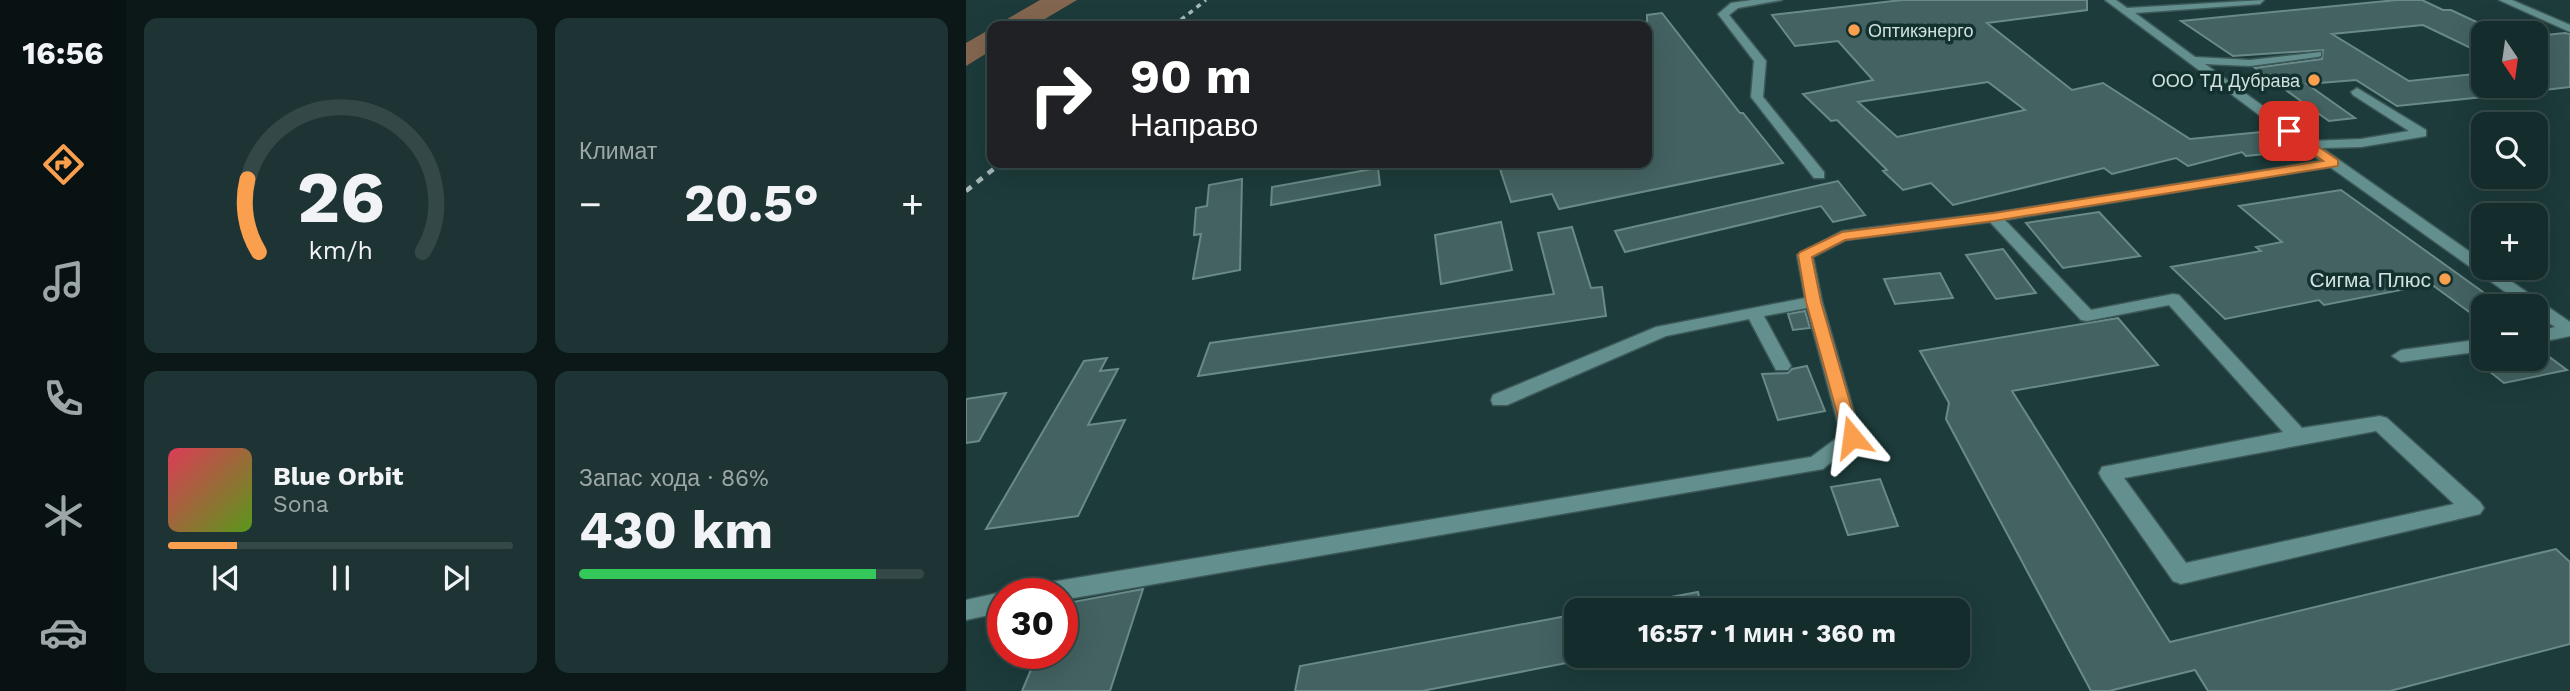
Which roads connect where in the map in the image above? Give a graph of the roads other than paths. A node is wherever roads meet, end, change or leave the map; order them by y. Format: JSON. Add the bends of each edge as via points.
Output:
{"nodes":[{"id":1,"x":1777,"y":0,"type":"edge"},
{"id":2,"x":2110,"y":0,"type":"edge"},
{"id":3,"x":2504,"y":0,"type":"edge"},
{"id":4,"x":2260,"y":1,"type":"edge"},
{"id":5,"x":2125,"y":11,"type":"junction"},
{"id":6,"x":2570,"y":29,"type":"edge"},
{"id":7,"x":2316,"y":54,"type":"dead end"},
{"id":8,"x":2192,"y":60,"type":"junction"},
{"id":9,"x":2357,"y":92,"type":"dead end"},
{"id":10,"x":2309,"y":145,"type":"junction"},
{"id":11,"x":2333,"y":163,"type":"junction"},
{"id":12,"x":1819,"y":176,"type":"dead end"},
{"id":13,"x":1994,"y":217,"type":"junction"},
{"id":14,"x":1814,"y":302,"type":"junction"},
{"id":15,"x":1754,"y":313,"type":"junction"},
{"id":16,"x":2570,"y":330,"type":"edge"},
{"id":17,"x":2548,"y":335,"type":"edge"},
{"id":18,"x":2471,"y":347,"type":"edge"},
{"id":19,"x":2401,"y":356,"type":"dead end"},
{"id":20,"x":1782,"y":366,"type":"dead end"},
{"id":21,"x":1500,"y":400,"type":"dead end"},
{"id":22,"x":2298,"y":436,"type":"junction"},
{"id":23,"x":1078,"y":587,"type":"edge"},
{"id":24,"x":987,"y":605,"type":"edge"},
{"id":25,"x":966,"y":610,"type":"edge"}],
"edges":[{"from":1,"to":12,"type":"street","via":[[1735,5],[1723,14],[1760,61],[1757,97]]},
{"from":2,"to":5,"type":"street"},
{"from":3,"to":6,"type":"street"},
{"from":4,"to":5,"type":"street"},
{"from":5,"to":8,"type":"street"},
{"from":7,"to":8,"type":"street","via":[[2250,63]]},
{"from":8,"to":10,"type":"street"},
{"from":9,"to":10,"type":"street","via":[[2421,133],[2361,143]]},
{"from":10,"to":11,"type":"street"},
{"from":11,"to":13,"type":"street"},
{"from":11,"to":16,"type":"street"},
{"from":13,"to":14,"type":"street","via":[[1842,236],[1805,255]]},
{"from":13,"to":22,"type":"street","via":[[2087,316],[2173,299]]},
{"from":14,"to":15,"type":"street"},
{"from":14,"to":23,"type":"street","via":[[1852,437],[1816,464]]},
{"from":15,"to":20,"type":"street"},
{"from":15,"to":21,"type":"street","via":[[1662,331]]},
{"from":16,"to":17,"type":"street"},
{"from":18,"to":19,"type":"street"},
{"from":22,"to":22,"type":"street","via":[[2258,444],[2109,472],[2181,574],[2473,508],[2380,423]]},
{"from":24,"to":25,"type":"street"}]}
